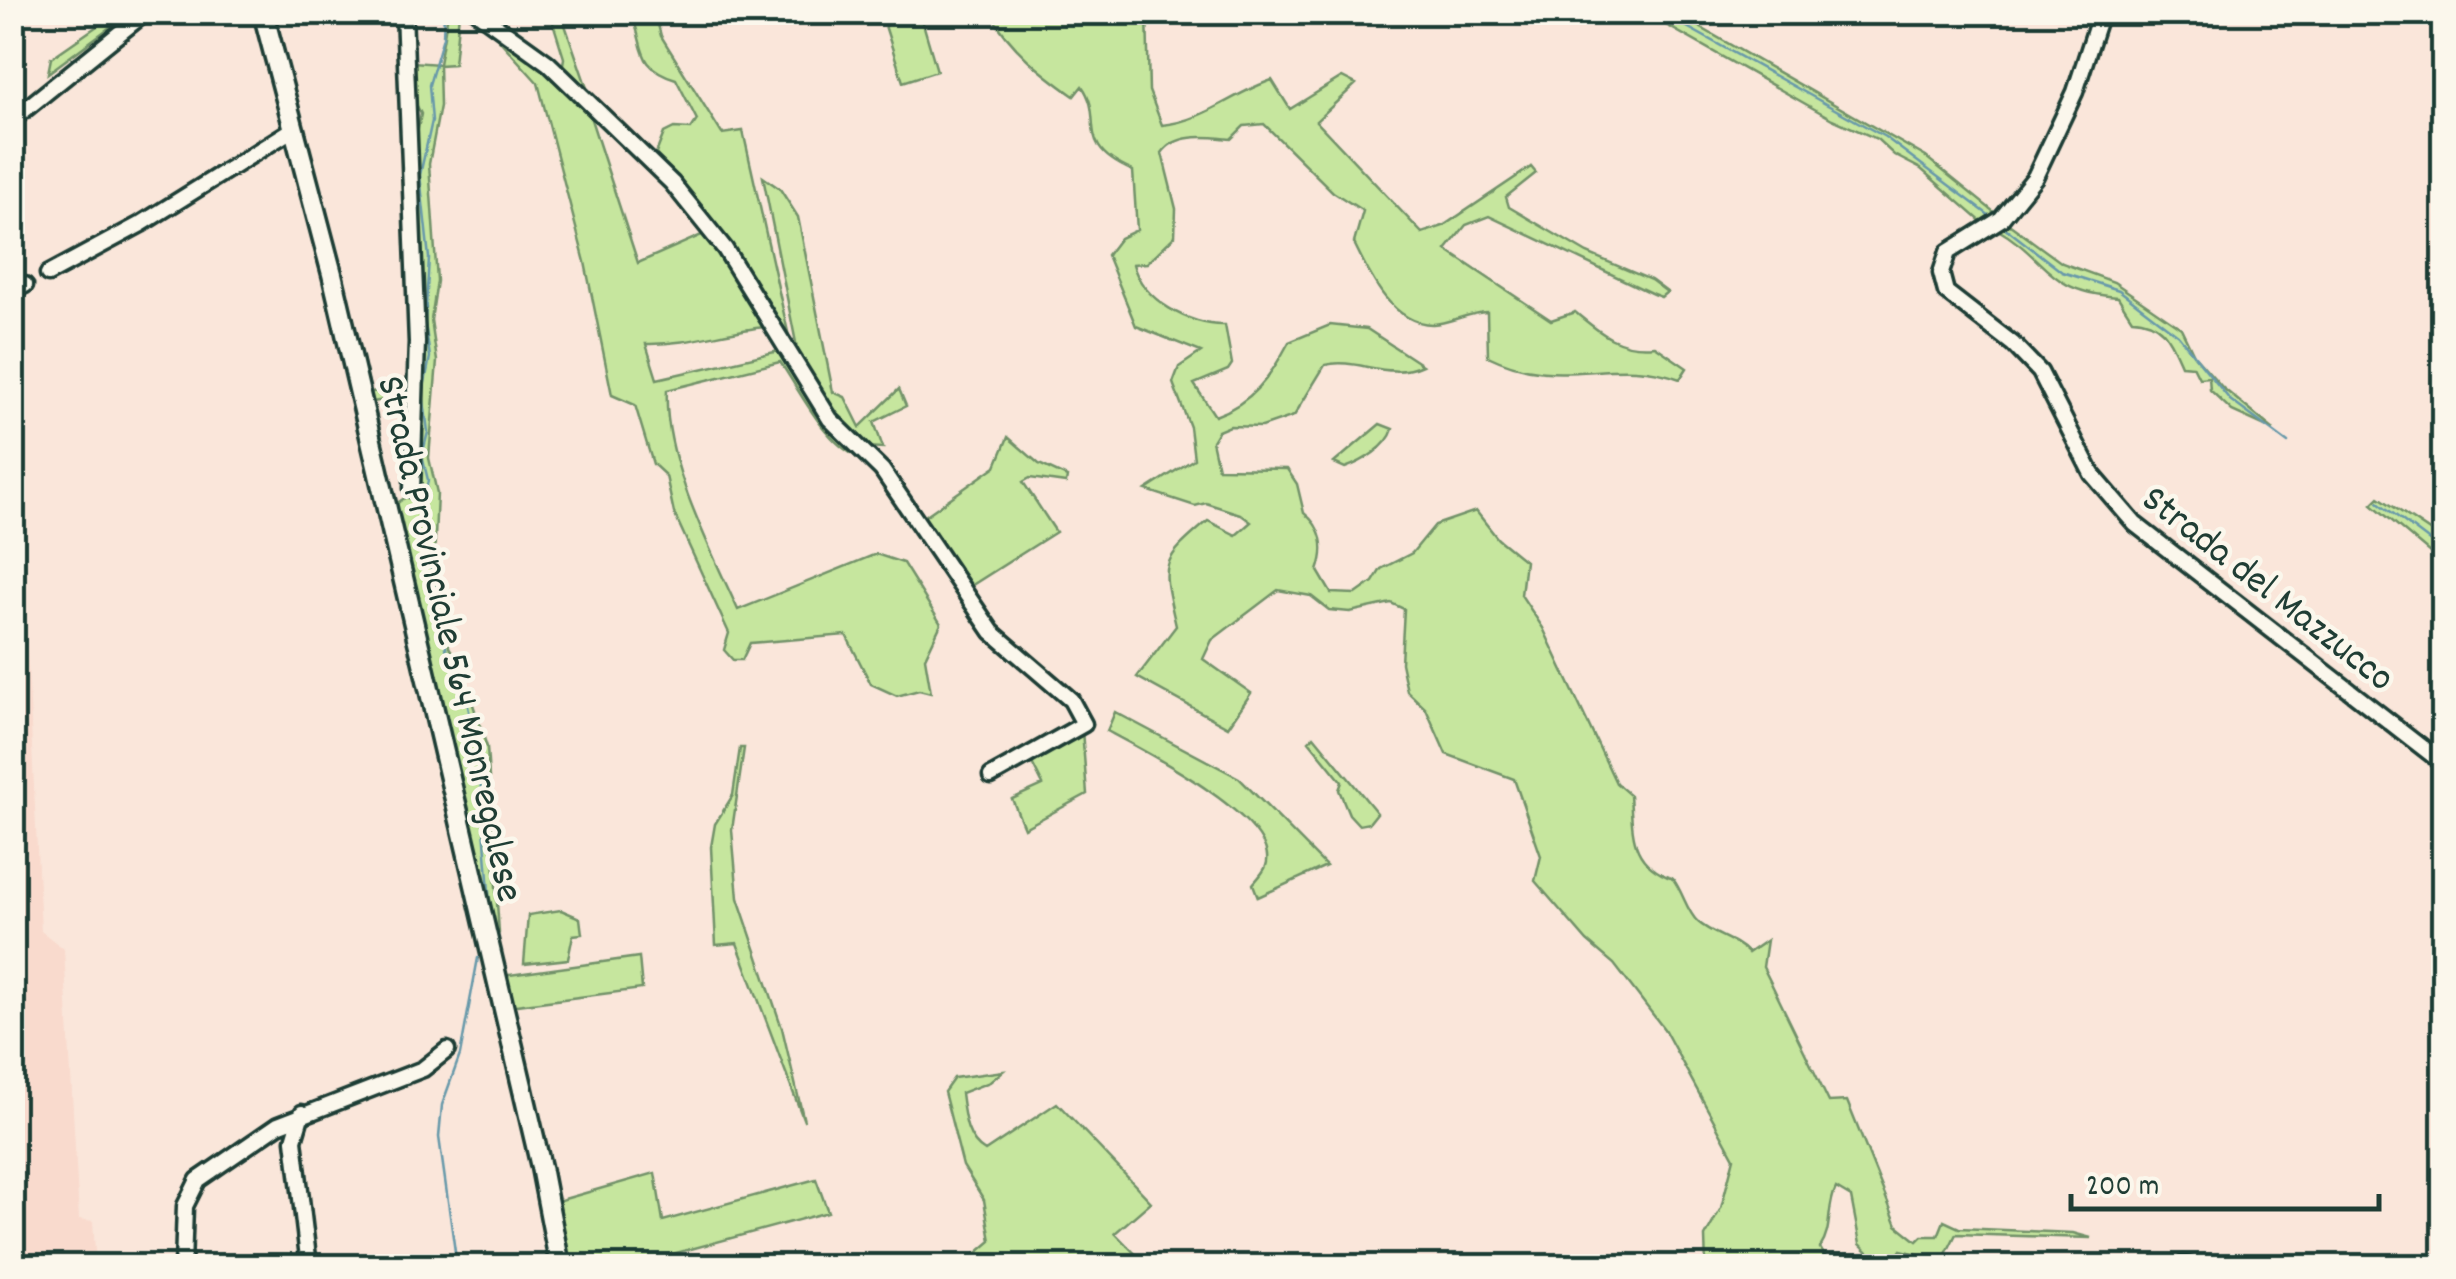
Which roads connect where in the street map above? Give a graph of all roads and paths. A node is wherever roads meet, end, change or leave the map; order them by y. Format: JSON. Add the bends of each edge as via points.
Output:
{"nodes":[{"id":1,"x":146,"y":12,"type":"edge"},
{"id":2,"x":404,"y":12,"type":"edge"},
{"id":3,"x":477,"y":12,"type":"edge"},
{"id":4,"x":2101,"y":12,"type":"edge"},
{"id":5,"x":266,"y":17,"type":"edge"},
{"id":6,"x":12,"y":120,"type":"edge"},
{"id":7,"x":295,"y":128,"type":"junction"},
{"id":8,"x":48,"y":274,"type":"dead end"},
{"id":9,"x":412,"y":488,"type":"dead end"},
{"id":10,"x":2444,"y":764,"type":"edge"},
{"id":11,"x":991,"y":776,"type":"dead end"},
{"id":12,"x":447,"y":1050,"type":"dead end"},
{"id":13,"x":302,"y":1113,"type":"junction"},
{"id":14,"x":184,"y":1266,"type":"edge"},
{"id":15,"x":309,"y":1266,"type":"edge"},
{"id":16,"x":560,"y":1266,"type":"edge"}],
"edges":[{"from":1,"to":6,"type":"street"},
{"from":2,"to":9,"type":"street","via":[[417,342]]},
{"from":3,"to":11,"type":"street","via":[[548,63],[672,183],[725,249],[830,419],[882,470],[992,632],[1071,700],[1084,724]]},
{"from":4,"to":10,"type":"street","name":"Strada del Mazzucco","via":[[2076,92],[2035,177],[2001,219],[1948,252],[1940,273],[1946,292],[2040,372],[2116,507]]},
{"from":5,"to":7,"type":"main road","name":"Strada Provinciale 564 Monregalese"},
{"from":7,"to":8,"type":"street"},
{"from":7,"to":16,"type":"main road","name":"Strada Provinciale 564 Monregalese"},
{"from":12,"to":13,"type":"street","via":[[423,1069]]},
{"from":13,"to":14,"type":"street","via":[[193,1186],[182,1232]]},
{"from":13,"to":15,"type":"street","via":[[294,1140]]}]}
